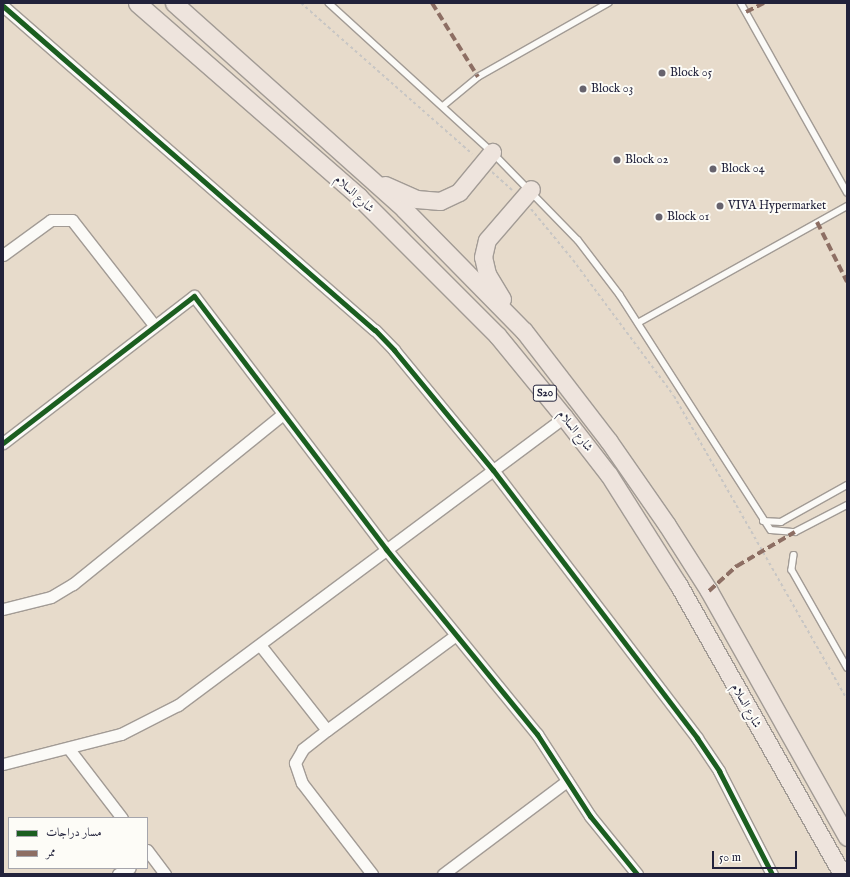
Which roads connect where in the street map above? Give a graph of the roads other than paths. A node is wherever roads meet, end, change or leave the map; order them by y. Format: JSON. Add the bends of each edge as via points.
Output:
{"nodes":[{"id":1,"x":137,"y":3,"type":"edge"},
{"id":2,"x":174,"y":3,"type":"edge"},
{"id":3,"x":329,"y":3,"type":"edge"},
{"id":4,"x":608,"y":3,"type":"edge"},
{"id":5,"x":741,"y":3,"type":"edge"},
{"id":6,"x":3,"y":6,"type":"edge"},
{"id":7,"x":443,"y":106,"type":"junction"},
{"id":8,"x":487,"y":157,"type":"junction"},
{"id":9,"x":370,"y":178,"type":"junction"},
{"id":10,"x":847,"y":192,"type":"edge"},
{"id":11,"x":526,"y":194,"type":"junction"},
{"id":12,"x":847,"y":206,"type":"edge"},
{"id":13,"x":3,"y":255,"type":"edge"},
{"id":14,"x":638,"y":323,"type":"junction"},
{"id":15,"x":154,"y":326,"type":"junction"},
{"id":16,"x":524,"y":330,"type":"junction"},
{"id":17,"x":283,"y":414,"type":"junction"},
{"id":18,"x":564,"y":417,"type":"junction"},
{"id":19,"x":3,"y":443,"type":"edge"},
{"id":20,"x":493,"y":470,"type":"junction"},
{"id":21,"x":847,"y":485,"type":"edge"},
{"id":22,"x":847,"y":505,"type":"edge"},
{"id":23,"x":763,"y":521,"type":"junction"},
{"id":24,"x":386,"y":549,"type":"junction"},
{"id":25,"x":794,"y":555,"type":"dead end"},
{"id":26,"x":3,"y":608,"type":"edge"},
{"id":27,"x":456,"y":635,"type":"junction"},
{"id":28,"x":260,"y":645,"type":"junction"},
{"id":29,"x":847,"y":667,"type":"edge"},
{"id":30,"x":327,"y":730,"type":"junction"},
{"id":31,"x":69,"y":749,"type":"junction"},
{"id":32,"x":3,"y":764,"type":"edge"},
{"id":33,"x":567,"y":781,"type":"junction"},
{"id":34,"x":121,"y":817,"type":"edge"},
{"id":35,"x":847,"y":837,"type":"edge"},
{"id":36,"x":149,"y":855,"type":"edge"},
{"id":37,"x":128,"y":869,"type":"edge"},
{"id":38,"x":118,"y":874,"type":"edge"},
{"id":39,"x":165,"y":874,"type":"edge"},
{"id":40,"x":372,"y":874,"type":"edge"},
{"id":41,"x":443,"y":874,"type":"edge"},
{"id":42,"x":637,"y":874,"type":"edge"},
{"id":43,"x":772,"y":874,"type":"edge"},
{"id":44,"x":842,"y":874,"type":"edge"}],
"edges":[{"from":1,"to":18,"type":"main road","name":"شارع السلام","number":"S20","via":[[359,197],[497,335]]},
{"from":2,"to":9,"type":"main road","name":"شارع السلام","number":"S20"},
{"from":3,"to":7,"type":"lane"},
{"from":4,"to":7,"type":"lane","via":[[478,77]]},
{"from":5,"to":10,"type":"lane"},
{"from":6,"to":20,"type":"street","via":[[375,330]]},
{"from":7,"to":8,"type":"lane"},
{"from":8,"to":9,"type":"main road","via":[[459,192],[440,201],[416,199]]},
{"from":8,"to":11,"type":"lane"},
{"from":9,"to":16,"type":"main road","name":"شارع السلام","number":"S20"},
{"from":11,"to":14,"type":"lane","via":[[578,240]]},
{"from":11,"to":16,"type":"main road","via":[[487,240],[483,257],[487,274]]},
{"from":12,"to":14,"type":"lane"},
{"from":13,"to":15,"type":"street","via":[[51,220],[72,220]]},
{"from":14,"to":23,"type":"lane"},
{"from":15,"to":17,"type":"street","via":[[194,296]]},
{"from":15,"to":19,"type":"street"},
{"from":16,"to":35,"type":"main road","name":"شارع السلام","number":"S20","via":[[608,440],[667,525]]},
{"from":17,"to":24,"type":"street"},
{"from":17,"to":26,"type":"street","via":[[73,584],[51,598]]},
{"from":18,"to":20,"type":"street"},
{"from":18,"to":44,"type":"main road","name":"شارع السلام","number":"S20","via":[[608,475],[678,584]]},
{"from":20,"to":24,"type":"street"},
{"from":20,"to":43,"type":"street","via":[[697,738],[719,771]]},
{"from":21,"to":23,"type":"lane","via":[[781,522]]},
{"from":22,"to":23,"type":"lane","via":[[795,532],[771,530]]},
{"from":24,"to":27,"type":"street"},
{"from":24,"to":28,"type":"street"},
{"from":25,"to":29,"type":"lane","via":[[792,570]]},
{"from":27,"to":30,"type":"street"},
{"from":27,"to":33,"type":"street","via":[[537,734]]},
{"from":28,"to":30,"type":"street"},
{"from":28,"to":31,"type":"street","via":[[161,715],[121,734]]},
{"from":30,"to":40,"type":"street","via":[[303,749],[295,764],[302,783]]},
{"from":31,"to":32,"type":"street"},
{"from":31,"to":34,"type":"street"},
{"from":33,"to":41,"type":"street"},
{"from":33,"to":42,"type":"street"},
{"from":36,"to":39,"type":"street"},
{"from":37,"to":38,"type":"street"}]}
